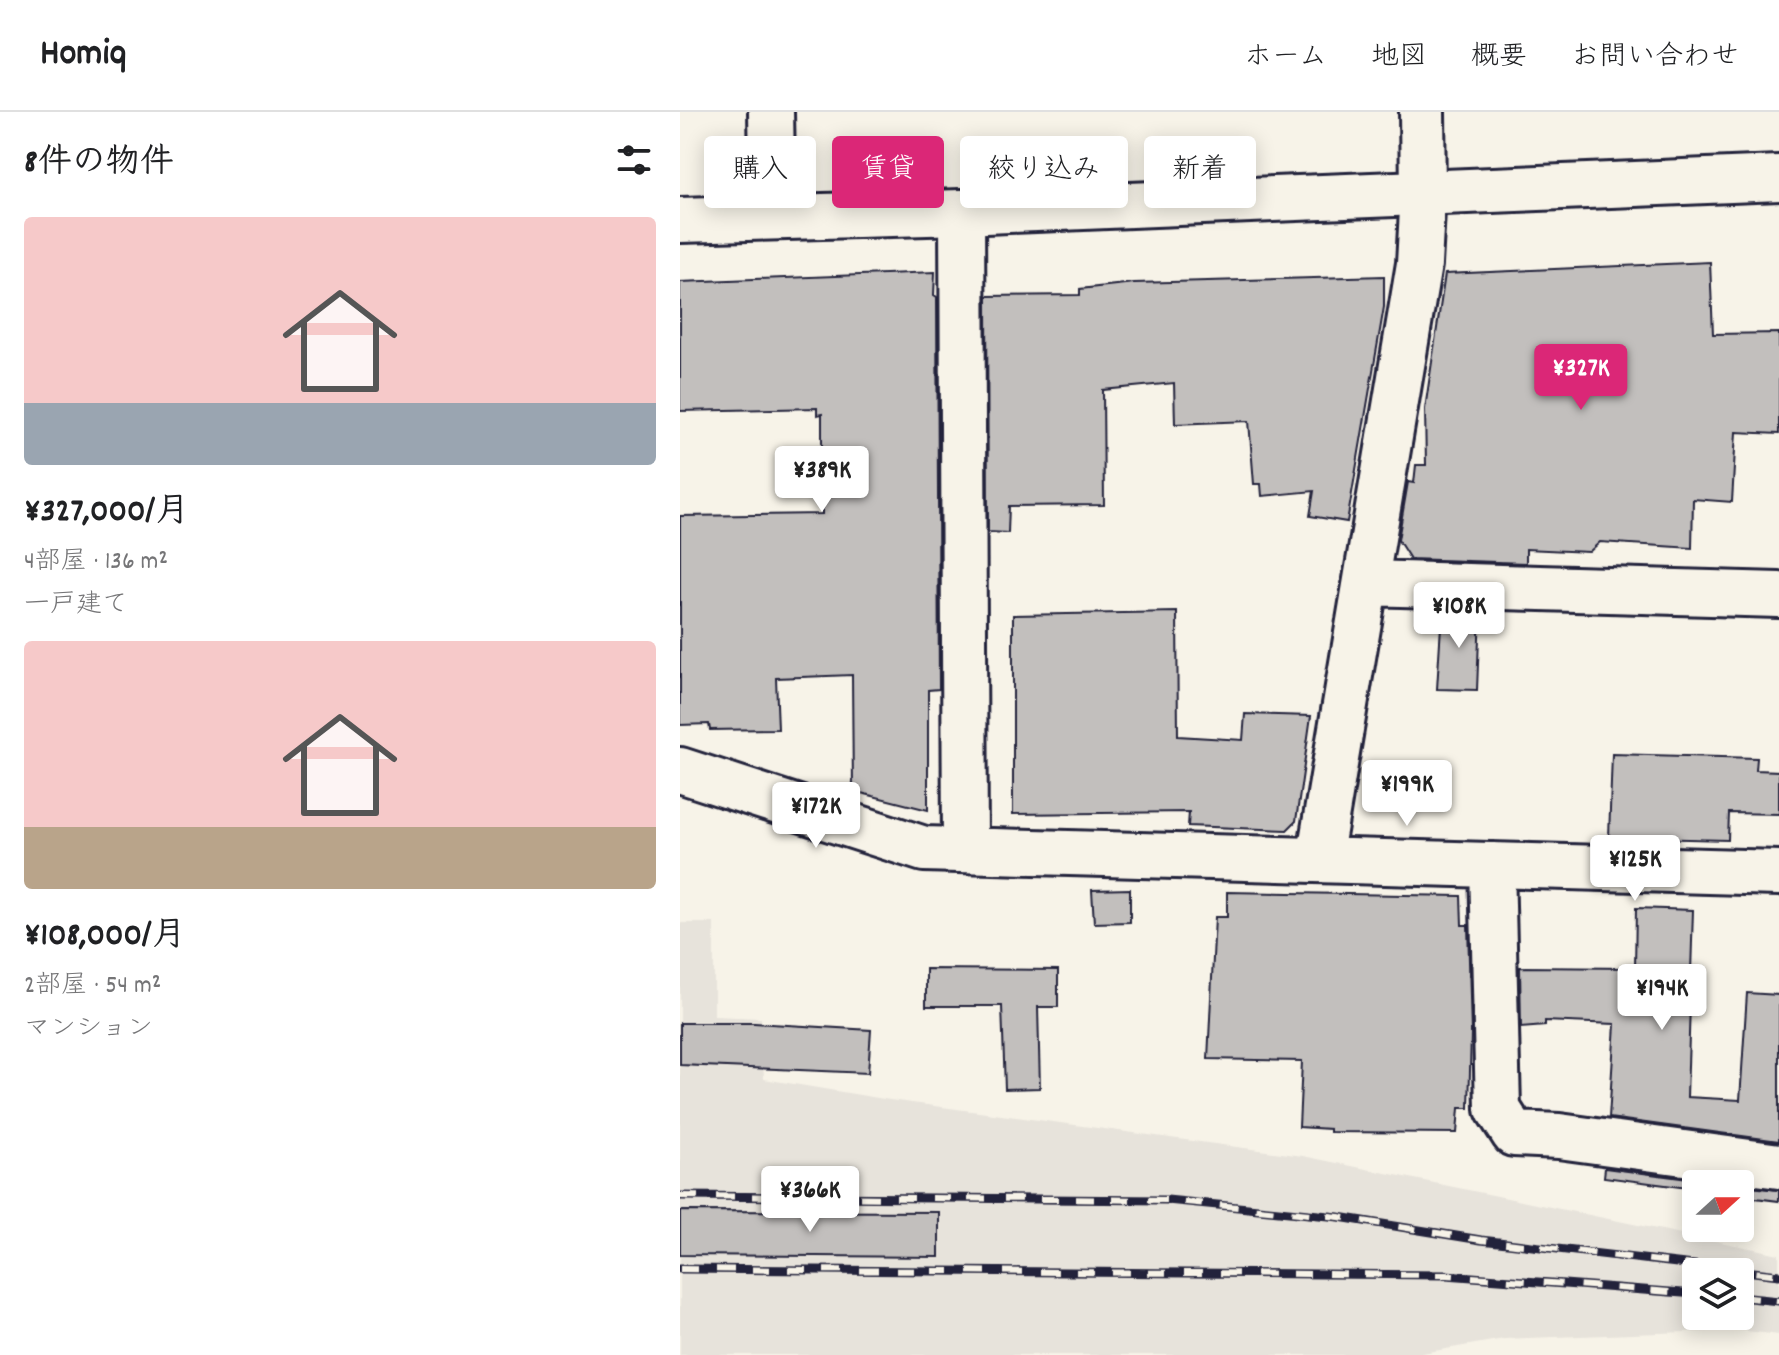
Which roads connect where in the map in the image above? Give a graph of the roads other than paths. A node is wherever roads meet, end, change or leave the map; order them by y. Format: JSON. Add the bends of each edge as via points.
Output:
{"nodes":[{"id":1,"x":771,"y":112,"type":"edge"},
{"id":2,"x":1422,"y":112,"type":"edge"},
{"id":3,"x":1779,"y":178,"type":"edge"},
{"id":4,"x":1423,"y":192,"type":"junction"},
{"id":5,"x":962,"y":212,"type":"junction"},
{"id":6,"x":773,"y":217,"type":"junction"},
{"id":7,"x":680,"y":220,"type":"edge"},
{"id":8,"x":1367,"y":583,"type":"junction"},
{"id":9,"x":1779,"y":595,"type":"edge"},
{"id":10,"x":680,"y":770,"type":"edge"},
{"id":11,"x":965,"y":849,"type":"junction"},
{"id":12,"x":1319,"y":860,"type":"junction"},
{"id":13,"x":1492,"y":865,"type":"junction"},
{"id":14,"x":1779,"y":873,"type":"edge"},
{"id":15,"x":1779,"y":1166,"type":"edge"}],
"edges":[{"from":1,"to":6,"type":"street"},
{"from":2,"to":4,"type":"street"},
{"from":3,"to":4,"type":"street"},
{"from":4,"to":5,"type":"street"},
{"from":4,"to":8,"type":"street","via":[[1419,264]]},
{"from":5,"to":6,"type":"street"},
{"from":5,"to":11,"type":"street"},
{"from":6,"to":7,"type":"street"},
{"from":8,"to":9,"type":"street"},
{"from":8,"to":12,"type":"street"},
{"from":10,"to":11,"type":"street","via":[[924,849]]},
{"from":11,"to":12,"type":"street"},
{"from":12,"to":13,"type":"street"},
{"from":13,"to":14,"type":"street"},
{"from":13,"to":15,"type":"street","via":[[1498,1109],[1514,1134]]}]}
